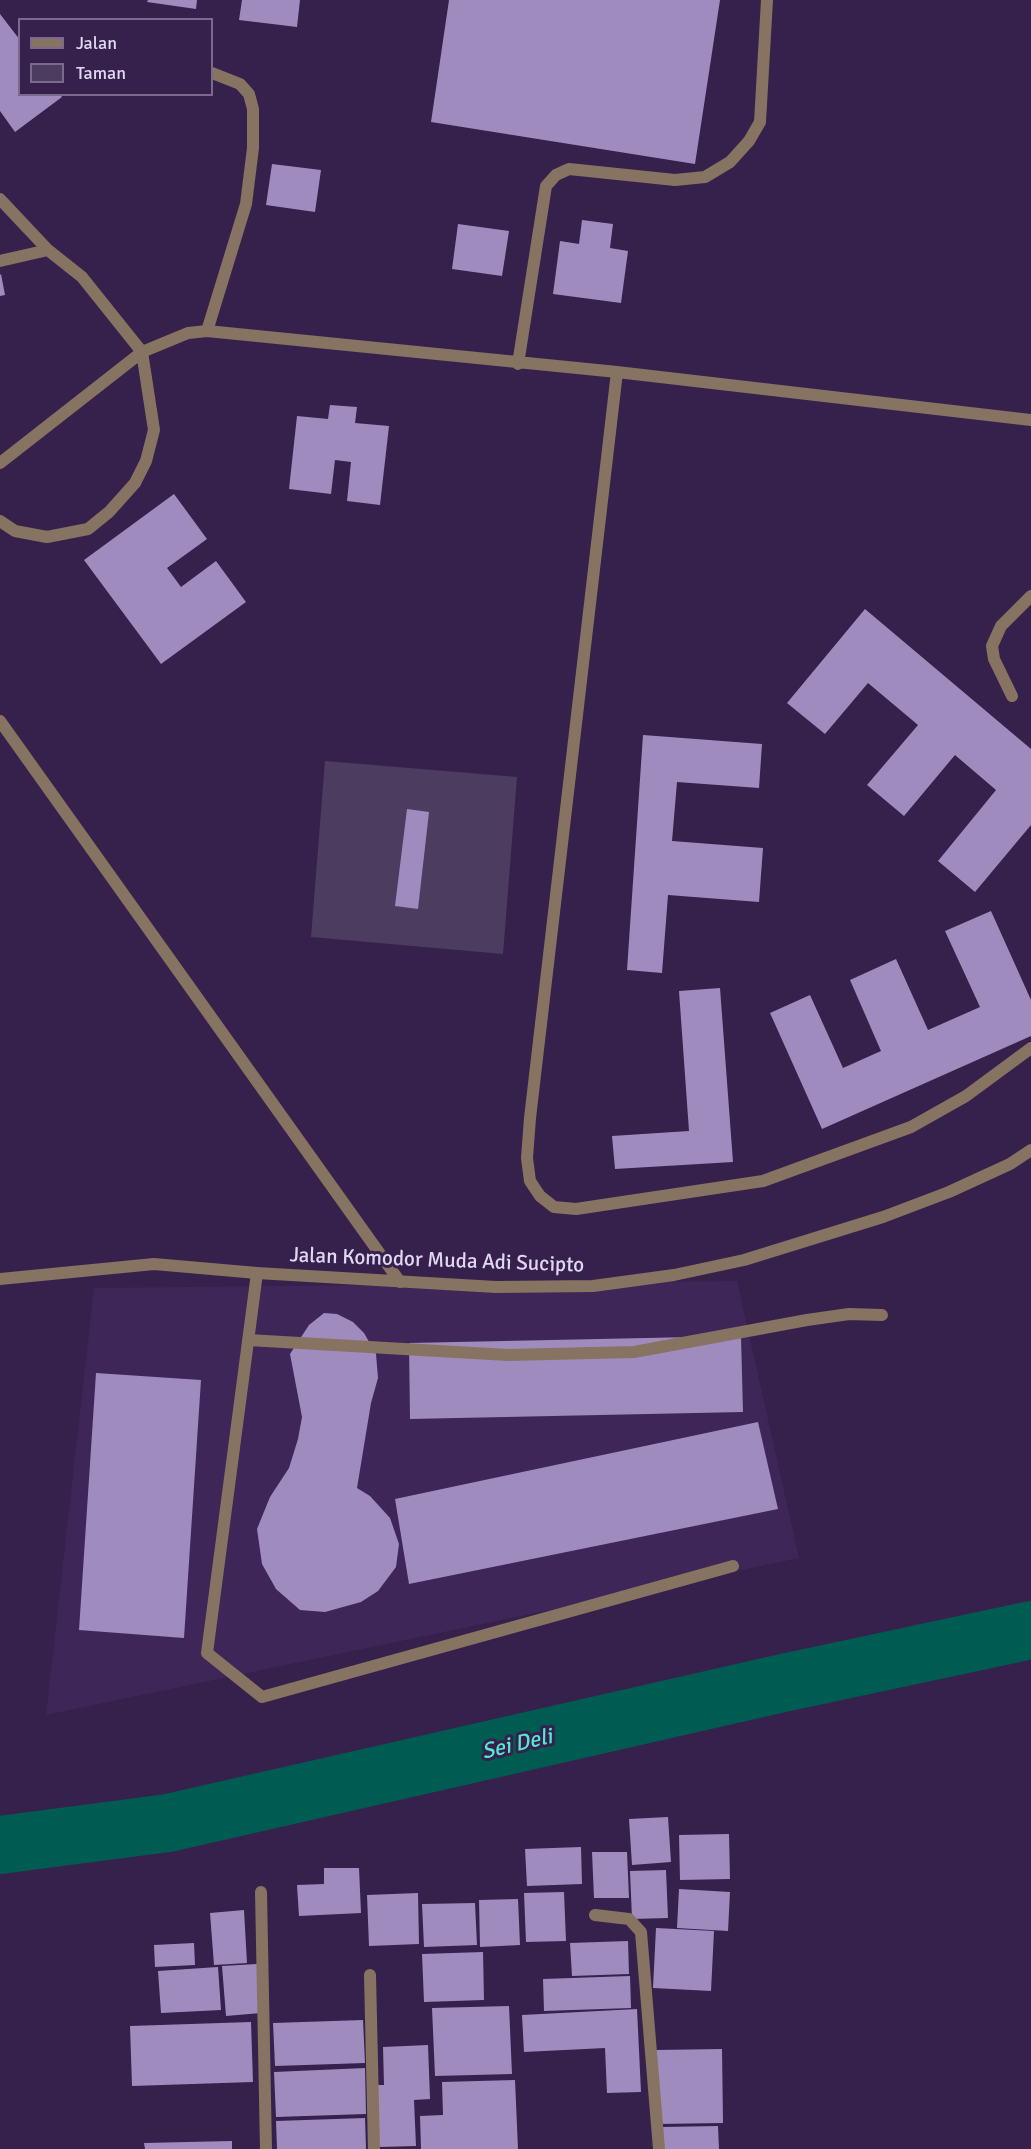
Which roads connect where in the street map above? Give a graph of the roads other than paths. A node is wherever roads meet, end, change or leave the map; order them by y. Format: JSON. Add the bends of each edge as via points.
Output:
{"nodes":[{"id":1,"x":768,"y":0,"type":"edge"},
{"id":2,"x":213,"y":73,"type":"edge"},
{"id":3,"x":0,"y":199,"type":"edge"},
{"id":4,"x":48,"y":250,"type":"junction"},
{"id":5,"x":0,"y":261,"type":"edge"},
{"id":6,"x":207,"y":331,"type":"junction"},
{"id":7,"x":142,"y":352,"type":"junction"},
{"id":8,"x":518,"y":364,"type":"junction"},
{"id":9,"x":617,"y":372,"type":"junction"},
{"id":10,"x":1031,"y":420,"type":"edge"},
{"id":11,"x":0,"y":463,"type":"edge"},
{"id":12,"x":0,"y":521,"type":"edge"},
{"id":13,"x":1031,"y":596,"type":"edge"},
{"id":14,"x":1012,"y":696,"type":"dead end"},
{"id":15,"x":0,"y":721,"type":"edge"},
{"id":16,"x":1031,"y":1048,"type":"edge"},
{"id":17,"x":1031,"y":1150,"type":"edge"},
{"id":18,"x":257,"y":1274,"type":"junction"},
{"id":19,"x":0,"y":1279,"type":"edge"},
{"id":20,"x":400,"y":1282,"type":"junction"},
{"id":21,"x":882,"y":1316,"type":"dead end"},
{"id":22,"x":248,"y":1340,"type":"junction"},
{"id":23,"x":733,"y":1566,"type":"dead end"},
{"id":24,"x":261,"y":1892,"type":"dead end"},
{"id":25,"x":595,"y":1915,"type":"dead end"},
{"id":26,"x":370,"y":1976,"type":"dead end"},
{"id":27,"x":266,"y":2149,"type":"edge"},
{"id":28,"x":374,"y":2149,"type":"edge"},
{"id":29,"x":659,"y":2149,"type":"edge"}],
"edges":[{"from":1,"to":8,"type":"street","via":[[760,122],[730,162],[705,177],[675,180],[569,169],[546,186]]},
{"from":2,"to":6,"type":"street","via":[[240,84],[249,94],[253,148],[246,204]]},
{"from":3,"to":4,"type":"street"},
{"from":4,"to":5,"type":"street"},
{"from":4,"to":7,"type":"street","via":[[82,277]]},
{"from":6,"to":7,"type":"street","via":[[188,333]]},
{"from":6,"to":8,"type":"street"},
{"from":7,"to":11,"type":"street"},
{"from":7,"to":12,"type":"street","via":[[154,429],[146,461],[135,483],[88,529],[47,537],[15,531]]},
{"from":8,"to":9,"type":"street"},
{"from":9,"to":10,"type":"street"},
{"from":9,"to":16,"type":"street","via":[[530,1118],[530,1181],[554,1207],[576,1209],[763,1181],[911,1127],[966,1096]]},
{"from":13,"to":14,"type":"street","via":[[1001,626],[992,646]]},
{"from":15,"to":20,"type":"street"},
{"from":17,"to":20,"type":"street","name":"Jalan Komodor Muda Adi Sucipto","via":[[949,1192],[883,1217],[744,1260],[674,1275],[593,1286],[496,1287]]},
{"from":18,"to":19,"type":"street","name":"Jalan Komodor Muda Adi Sucipto","via":[[154,1264]]},
{"from":18,"to":20,"type":"street","name":"Jalan Komodor Muda Adi Sucipto"},
{"from":18,"to":22,"type":"street"},
{"from":21,"to":22,"type":"street","via":[[849,1314],[807,1320],[634,1352],[508,1355]]},
{"from":22,"to":23,"type":"street","via":[[207,1653],[262,1697]]},
{"from":24,"to":27,"type":"street"},
{"from":25,"to":29,"type":"street","via":[[629,1918],[641,1932]]},
{"from":26,"to":28,"type":"street"}]}
